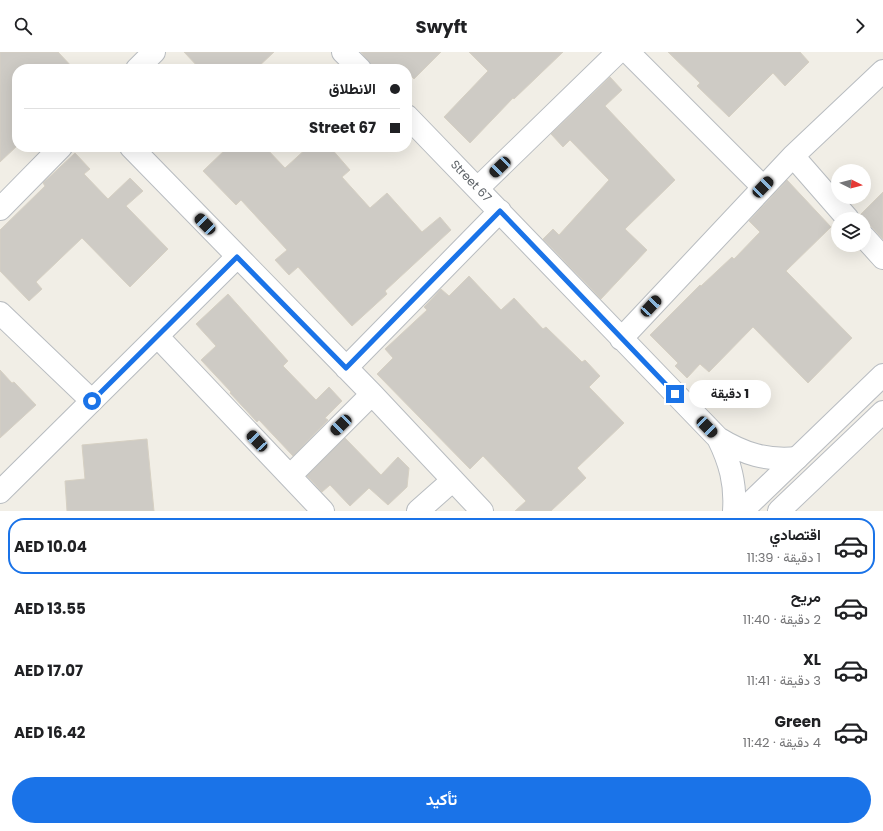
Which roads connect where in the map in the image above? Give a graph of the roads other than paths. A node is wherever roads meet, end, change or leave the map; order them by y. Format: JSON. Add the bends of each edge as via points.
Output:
{"nodes":[{"id":1,"x":154,"y":52,"type":"edge"},
{"id":2,"x":343,"y":52,"type":"edge"},
{"id":3,"x":618,"y":52,"type":"edge"},
{"id":4,"x":628,"y":52,"type":"edge"},
{"id":5,"x":142,"y":64,"type":"edge"},
{"id":6,"x":355,"y":64,"type":"edge"},
{"id":7,"x":883,"y":71,"type":"edge"},
{"id":8,"x":412,"y":121,"type":"edge"},
{"id":9,"x":55,"y":152,"type":"edge"},
{"id":10,"x":135,"y":152,"type":"edge"},
{"id":11,"x":793,"y":156,"type":"junction"},
{"id":12,"x":763,"y":187,"type":"junction"},
{"id":13,"x":478,"y":188,"type":"junction"},
{"id":14,"x":0,"y":209,"type":"edge"},
{"id":15,"x":500,"y":211,"type":"junction"},
{"id":16,"x":842,"y":212,"type":"edge"},
{"id":17,"x":871,"y":245,"type":"edge"},
{"id":18,"x":237,"y":257,"type":"junction"},
{"id":19,"x":883,"y":258,"type":"edge"},
{"id":20,"x":0,"y":313,"type":"edge"},
{"id":21,"x":158,"y":337,"type":"junction"},
{"id":22,"x":621,"y":339,"type":"junction"},
{"id":23,"x":346,"y":368,"type":"junction"},
{"id":24,"x":883,"y":375,"type":"edge"},
{"id":25,"x":372,"y":394,"type":"junction"},
{"id":26,"x":92,"y":401,"type":"junction"},
{"id":27,"x":883,"y":412,"type":"edge"},
{"id":28,"x":718,"y":438,"type":"junction"},
{"id":29,"x":797,"y":458,"type":"junction"},
{"id":30,"x":290,"y":476,"type":"junction"},
{"id":31,"x":453,"y":480,"type":"junction"},
{"id":32,"x":0,"y":492,"type":"edge"},
{"id":33,"x":323,"y":511,"type":"edge"},
{"id":34,"x":418,"y":511,"type":"edge"},
{"id":35,"x":482,"y":511,"type":"edge"},
{"id":36,"x":734,"y":511,"type":"edge"},
{"id":37,"x":742,"y":511,"type":"edge"},
{"id":38,"x":780,"y":511,"type":"edge"}],
"edges":[{"from":1,"to":5,"type":"street"},
{"from":2,"to":6,"type":"street"},
{"from":3,"to":13,"type":"street"},
{"from":4,"to":12,"type":"street"},
{"from":7,"to":11,"type":"street"},
{"from":8,"to":13,"type":"street","name":"Street 67"},
{"from":9,"to":14,"type":"street"},
{"from":10,"to":18,"type":"street"},
{"from":11,"to":12,"type":"street"},
{"from":11,"to":16,"type":"street"},
{"from":12,"to":22,"type":"street"},
{"from":13,"to":15,"type":"street","name":"Street 67"},
{"from":15,"to":22,"type":"street","name":"Street 67"},
{"from":15,"to":23,"type":"street"},
{"from":17,"to":19,"type":"street"},
{"from":18,"to":21,"type":"street"},
{"from":18,"to":23,"type":"street"},
{"from":20,"to":26,"type":"street"},
{"from":21,"to":26,"type":"street"},
{"from":21,"to":30,"type":"street"},
{"from":22,"to":28,"type":"street","name":"Street 67"},
{"from":23,"to":25,"type":"street"},
{"from":24,"to":29,"type":"street"},
{"from":25,"to":30,"type":"street"},
{"from":25,"to":31,"type":"street"},
{"from":26,"to":32,"type":"street"},
{"from":27,"to":38,"type":"street"},
{"from":28,"to":29,"type":"street","via":[[753,455],[780,459]]},
{"from":28,"to":36,"type":"street","via":[[733,477]]},
{"from":29,"to":37,"type":"street"},
{"from":30,"to":33,"type":"street"},
{"from":31,"to":34,"type":"street"},
{"from":31,"to":35,"type":"street"}]}
